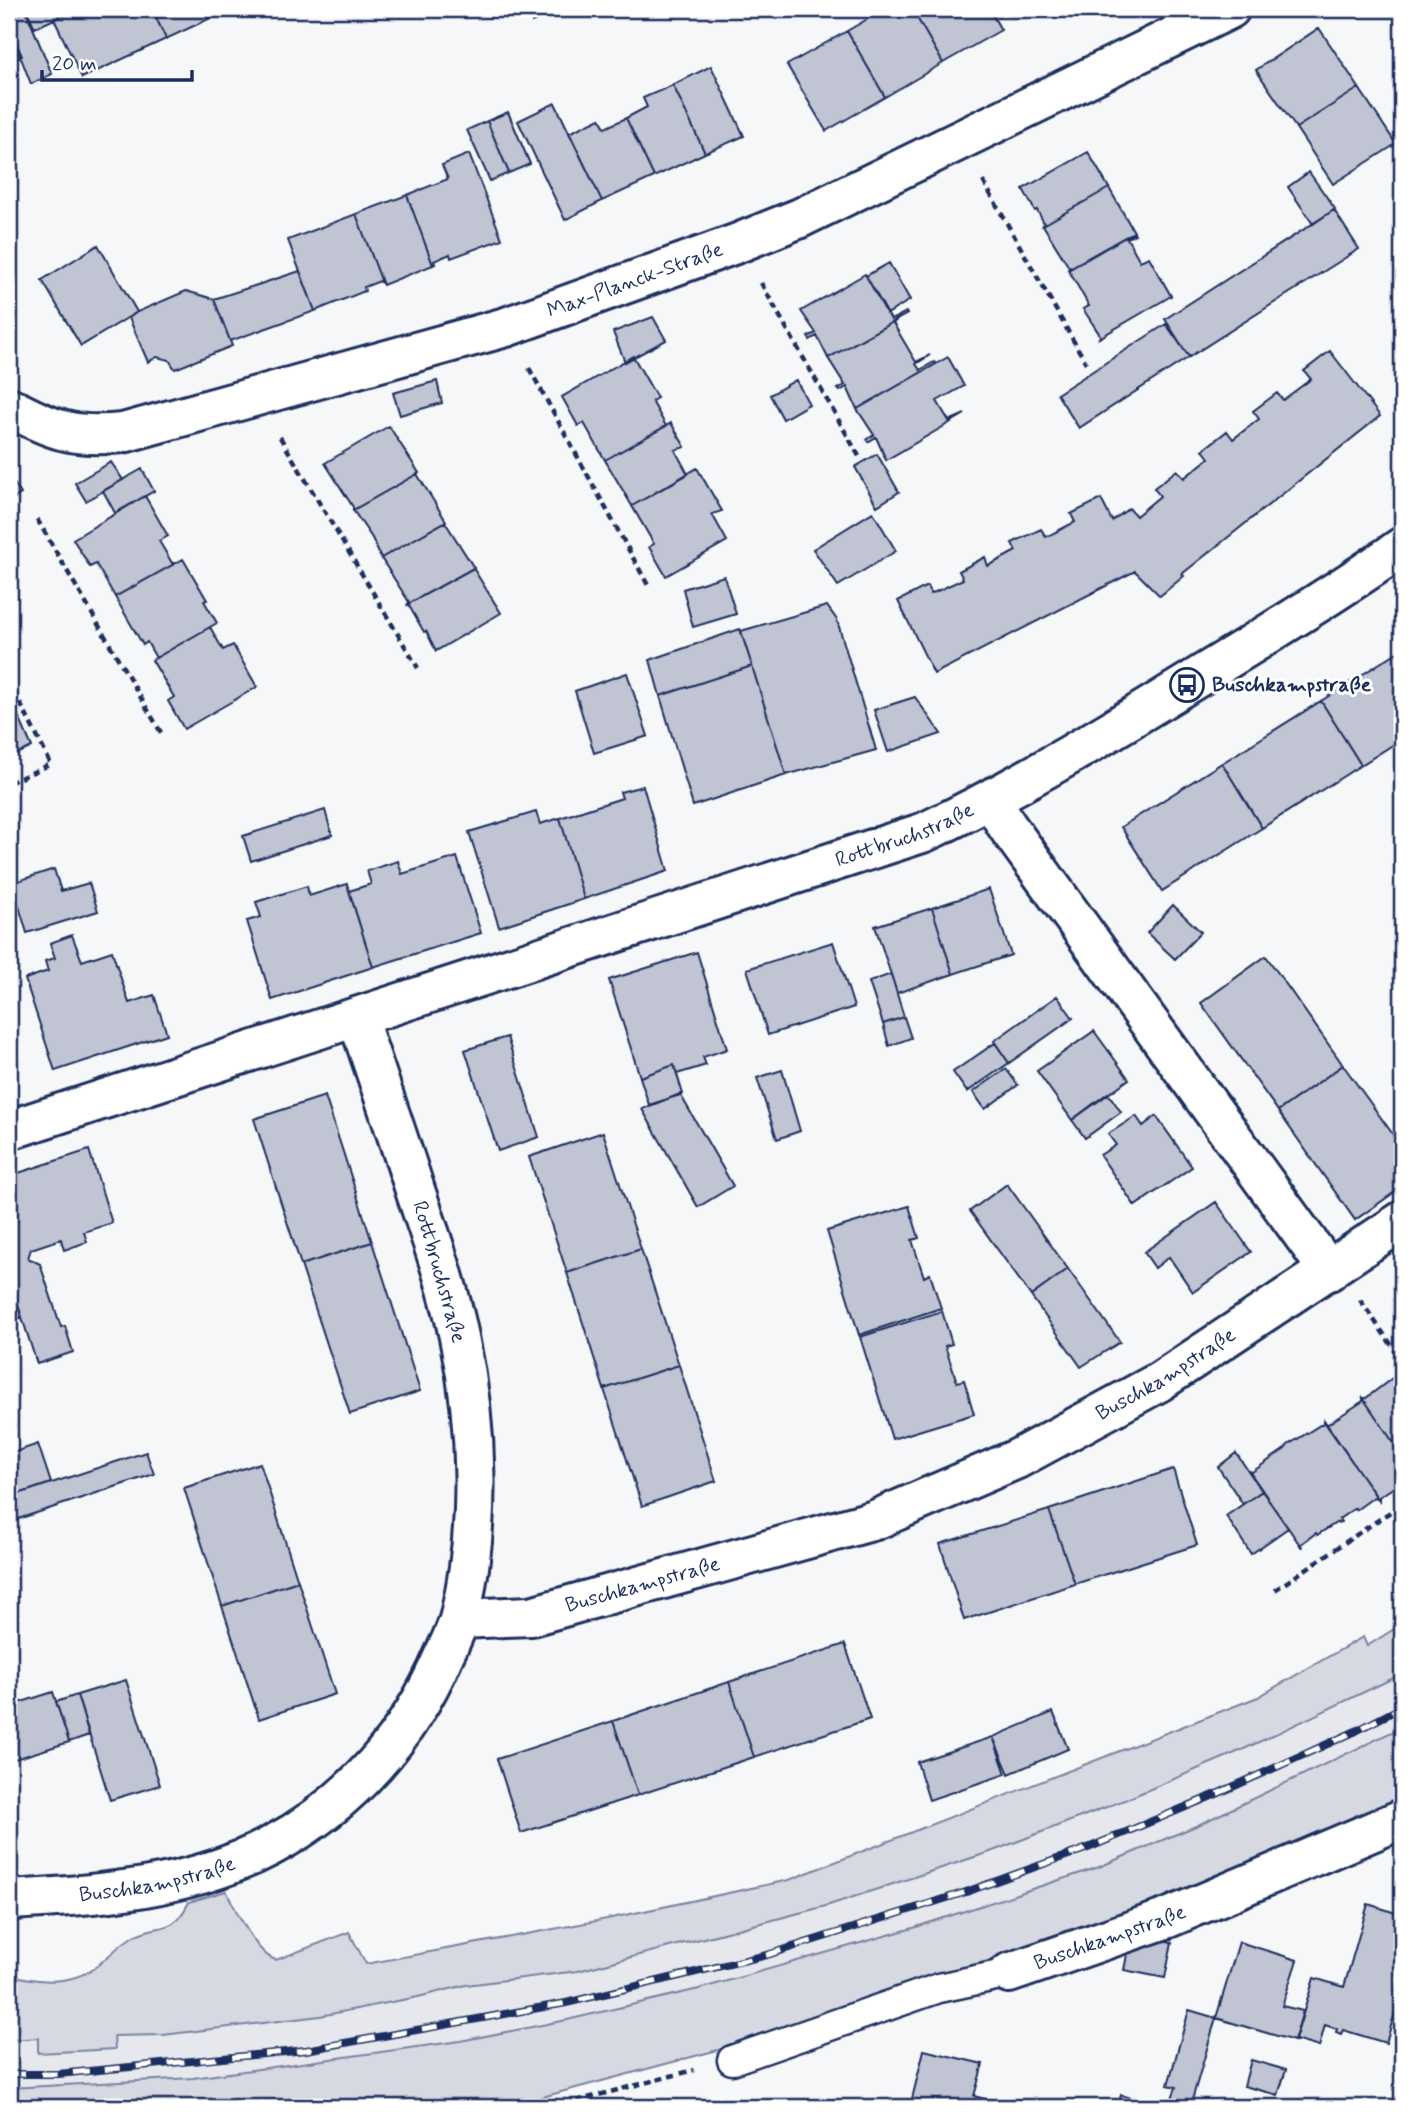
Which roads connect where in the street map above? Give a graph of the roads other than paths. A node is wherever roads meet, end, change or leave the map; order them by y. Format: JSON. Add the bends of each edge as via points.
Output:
{"nodes":[{"id":1,"x":1230,"y":9,"type":"edge"},
{"id":2,"x":9,"y":407,"type":"edge"},
{"id":3,"x":1402,"y":547,"type":"edge"},
{"id":4,"x":992,"y":801,"type":"junction"},
{"id":5,"x":357,"y":1017,"type":"junction"},
{"id":6,"x":9,"y":1130,"type":"edge"},
{"id":7,"x":1402,"y":1222,"type":"edge"},
{"id":8,"x":1329,"y":1271,"type":"junction"},
{"id":9,"x":460,"y":1619,"type":"junction"},
{"id":10,"x":1402,"y":1819,"type":"edge"},
{"id":11,"x":9,"y":1899,"type":"edge"},
{"id":12,"x":1009,"y":1973,"type":"joint"},
{"id":13,"x":732,"y":2060,"type":"road end"}],
"edges":[{"from":1,"to":2,"type":"street","name":"Max-Planck-Straße","via":[[800,218],[506,327],[123,433],[91,436],[57,430]]},
{"from":3,"to":4,"type":"street","name":"Rottbruchstraße","via":[[1209,671]]},
{"from":4,"to":5,"type":"street","name":"Rottbruchstraße","via":[[925,832]]},
{"from":4,"to":8,"type":"street"},
{"from":5,"to":6,"type":"street","name":"Rottbruchstraße"},
{"from":5,"to":9,"type":"street","name":"Rottbruchstraße","via":[[446,1283],[460,1339],[474,1463],[473,1532]]},
{"from":7,"to":8,"type":"street","name":"Buschkampstraße"},
{"from":8,"to":9,"type":"street","name":"Buschkampstraße","via":[[1159,1382],[1017,1460],[875,1520],[531,1616]]},
{"from":9,"to":11,"type":"street","name":"Buschkampstraße","via":[[408,1725],[383,1756],[325,1812],[270,1847],[161,1884],[91,1895]]},
{"from":10,"to":12,"type":"street","name":"Buschkampstraße","via":[[1168,1918]]},
{"from":12,"to":13,"type":"lane","via":[[939,1988]]}]}
